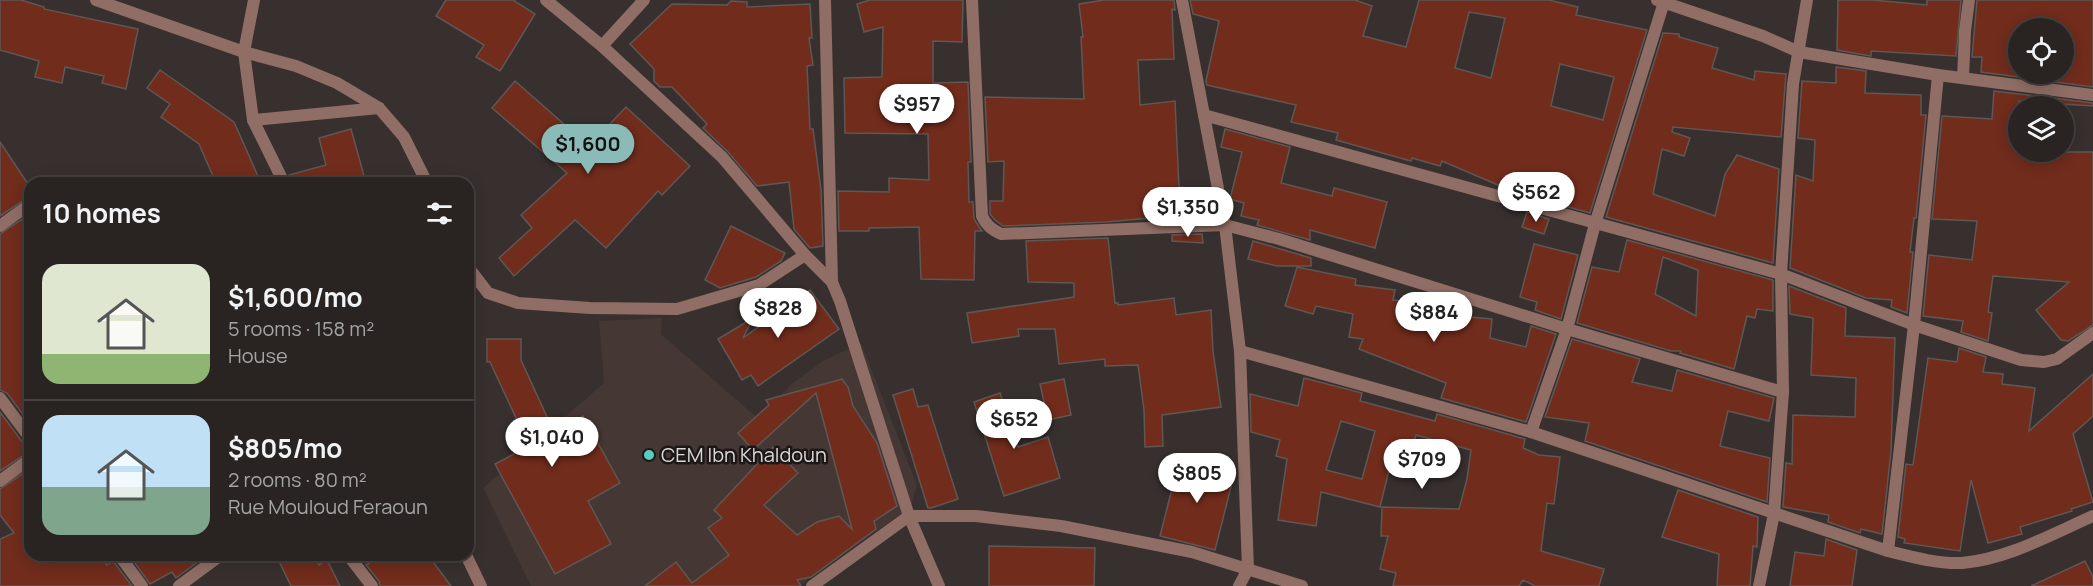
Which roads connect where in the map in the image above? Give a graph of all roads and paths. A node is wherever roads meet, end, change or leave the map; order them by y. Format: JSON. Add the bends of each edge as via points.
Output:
{"nodes":[{"id":1,"x":96,"y":0,"type":"edge"},
{"id":2,"x":254,"y":0,"type":"edge"},
{"id":3,"x":546,"y":0,"type":"edge"},
{"id":4,"x":644,"y":0,"type":"edge"},
{"id":5,"x":825,"y":0,"type":"edge"},
{"id":6,"x":972,"y":0,"type":"edge"},
{"id":7,"x":1182,"y":0,"type":"edge"},
{"id":8,"x":1808,"y":0,"type":"edge"},
{"id":9,"x":1968,"y":0,"type":"edge"},
{"id":10,"x":1660,"y":1,"type":"edge"},
{"id":11,"x":602,"y":46,"type":"junction"},
{"id":12,"x":244,"y":52,"type":"junction"},
{"id":13,"x":1799,"y":52,"type":"junction"},
{"id":14,"x":1938,"y":75,"type":"junction"},
{"id":15,"x":1963,"y":78,"type":"junction"},
{"id":16,"x":2093,"y":95,"type":"edge"},
{"id":17,"x":379,"y":108,"type":"junction"},
{"id":18,"x":1204,"y":116,"type":"junction"},
{"id":19,"x":254,"y":120,"type":"junction"},
{"id":20,"x":282,"y":177,"type":"edge"},
{"id":21,"x":424,"y":177,"type":"edge"},
{"id":22,"x":24,"y":208,"type":"edge"},
{"id":23,"x":1594,"y":224,"type":"junction"},
{"id":24,"x":1225,"y":225,"type":"junction"},
{"id":25,"x":0,"y":226,"type":"edge"},
{"id":26,"x":805,"y":255,"type":"junction"},
{"id":27,"x":1781,"y":274,"type":"junction"},
{"id":28,"x":474,"y":275,"type":"edge"},
{"id":29,"x":832,"y":282,"type":"junction"},
{"id":30,"x":1914,"y":326,"type":"junction"},
{"id":31,"x":1567,"y":329,"type":"junction"},
{"id":32,"x":2093,"y":333,"type":"edge"},
{"id":33,"x":1240,"y":351,"type":"junction"},
{"id":34,"x":1783,"y":392,"type":"junction"},
{"id":35,"x":0,"y":398,"type":"edge"},
{"id":36,"x":24,"y":430,"type":"edge"},
{"id":37,"x":1530,"y":432,"type":"junction"},
{"id":38,"x":24,"y":463,"type":"edge"},
{"id":39,"x":0,"y":481,"type":"edge"},
{"id":40,"x":1774,"y":514,"type":"junction"},
{"id":41,"x":909,"y":516,"type":"junction"},
{"id":42,"x":2093,"y":516,"type":"edge"},
{"id":43,"x":1888,"y":551,"type":"junction"},
{"id":44,"x":123,"y":561,"type":"edge"},
{"id":45,"x":213,"y":561,"type":"edge"},
{"id":46,"x":353,"y":561,"type":"edge"},
{"id":47,"x":469,"y":561,"type":"edge"},
{"id":48,"x":1248,"y":569,"type":"junction"},
{"id":49,"x":142,"y":586,"type":"edge"},
{"id":50,"x":179,"y":586,"type":"edge"},
{"id":51,"x":372,"y":586,"type":"edge"},
{"id":52,"x":481,"y":586,"type":"edge"},
{"id":53,"x":812,"y":586,"type":"edge"},
{"id":54,"x":939,"y":586,"type":"edge"},
{"id":55,"x":1239,"y":586,"type":"edge"},
{"id":56,"x":1302,"y":586,"type":"edge"},
{"id":57,"x":1759,"y":586,"type":"edge"}],
"edges":[{"from":1,"to":12,"type":"street"},
{"from":2,"to":12,"type":"street"},
{"from":3,"to":11,"type":"street"},
{"from":4,"to":11,"type":"street"},
{"from":5,"to":29,"type":"street"},
{"from":6,"to":24,"type":"street","via":[[985,224],[1000,234]]},
{"from":7,"to":18,"type":"street"},
{"from":8,"to":13,"type":"street"},
{"from":9,"to":15,"type":"street"},
{"from":10,"to":13,"type":"street"},
{"from":10,"to":23,"type":"street"},
{"from":11,"to":26,"type":"street","via":[[722,157]]},
{"from":12,"to":17,"type":"street","via":[[296,66],[337,83]]},
{"from":12,"to":19,"type":"street"},
{"from":13,"to":14,"type":"street"},
{"from":13,"to":27,"type":"street","via":[[1793,84]]},
{"from":14,"to":15,"type":"street"},
{"from":14,"to":30,"type":"street"},
{"from":15,"to":16,"type":"street"},
{"from":17,"to":19,"type":"street"},
{"from":17,"to":21,"type":"street","via":[[404,137]]},
{"from":18,"to":23,"type":"street"},
{"from":18,"to":24,"type":"street"},
{"from":19,"to":20,"type":"street"},
{"from":22,"to":25,"type":"street"},
{"from":23,"to":27,"type":"street"},
{"from":23,"to":31,"type":"street"},
{"from":24,"to":31,"type":"street","via":[[1279,238]]},
{"from":24,"to":33,"type":"street"},
{"from":26,"to":28,"type":"street","via":[[759,285],[677,309],[518,303],[488,293]]},
{"from":26,"to":29,"type":"street"},
{"from":27,"to":30,"type":"street"},
{"from":27,"to":34,"type":"street"},
{"from":29,"to":41,"type":"street"},
{"from":30,"to":32,"type":"street","via":[[2033,361],[2057,359]]},
{"from":30,"to":43,"type":"street"},
{"from":31,"to":34,"type":"street"},
{"from":31,"to":37,"type":"street"},
{"from":33,"to":37,"type":"street"},
{"from":33,"to":48,"type":"street"},
{"from":34,"to":40,"type":"street"},
{"from":35,"to":36,"type":"street"},
{"from":37,"to":40,"type":"street"},
{"from":38,"to":39,"type":"street"},
{"from":40,"to":43,"type":"street"},
{"from":40,"to":57,"type":"street"},
{"from":41,"to":48,"type":"street","via":[[976,516],[1061,526],[1192,552]]},
{"from":41,"to":53,"type":"street"},
{"from":41,"to":54,"type":"street"},
{"from":42,"to":43,"type":"street","via":[[2024,547],[1961,563]]},
{"from":44,"to":49,"type":"street"},
{"from":45,"to":50,"type":"street"},
{"from":46,"to":51,"type":"street"},
{"from":47,"to":52,"type":"street"},
{"from":48,"to":55,"type":"street"},
{"from":48,"to":56,"type":"street"}]}
